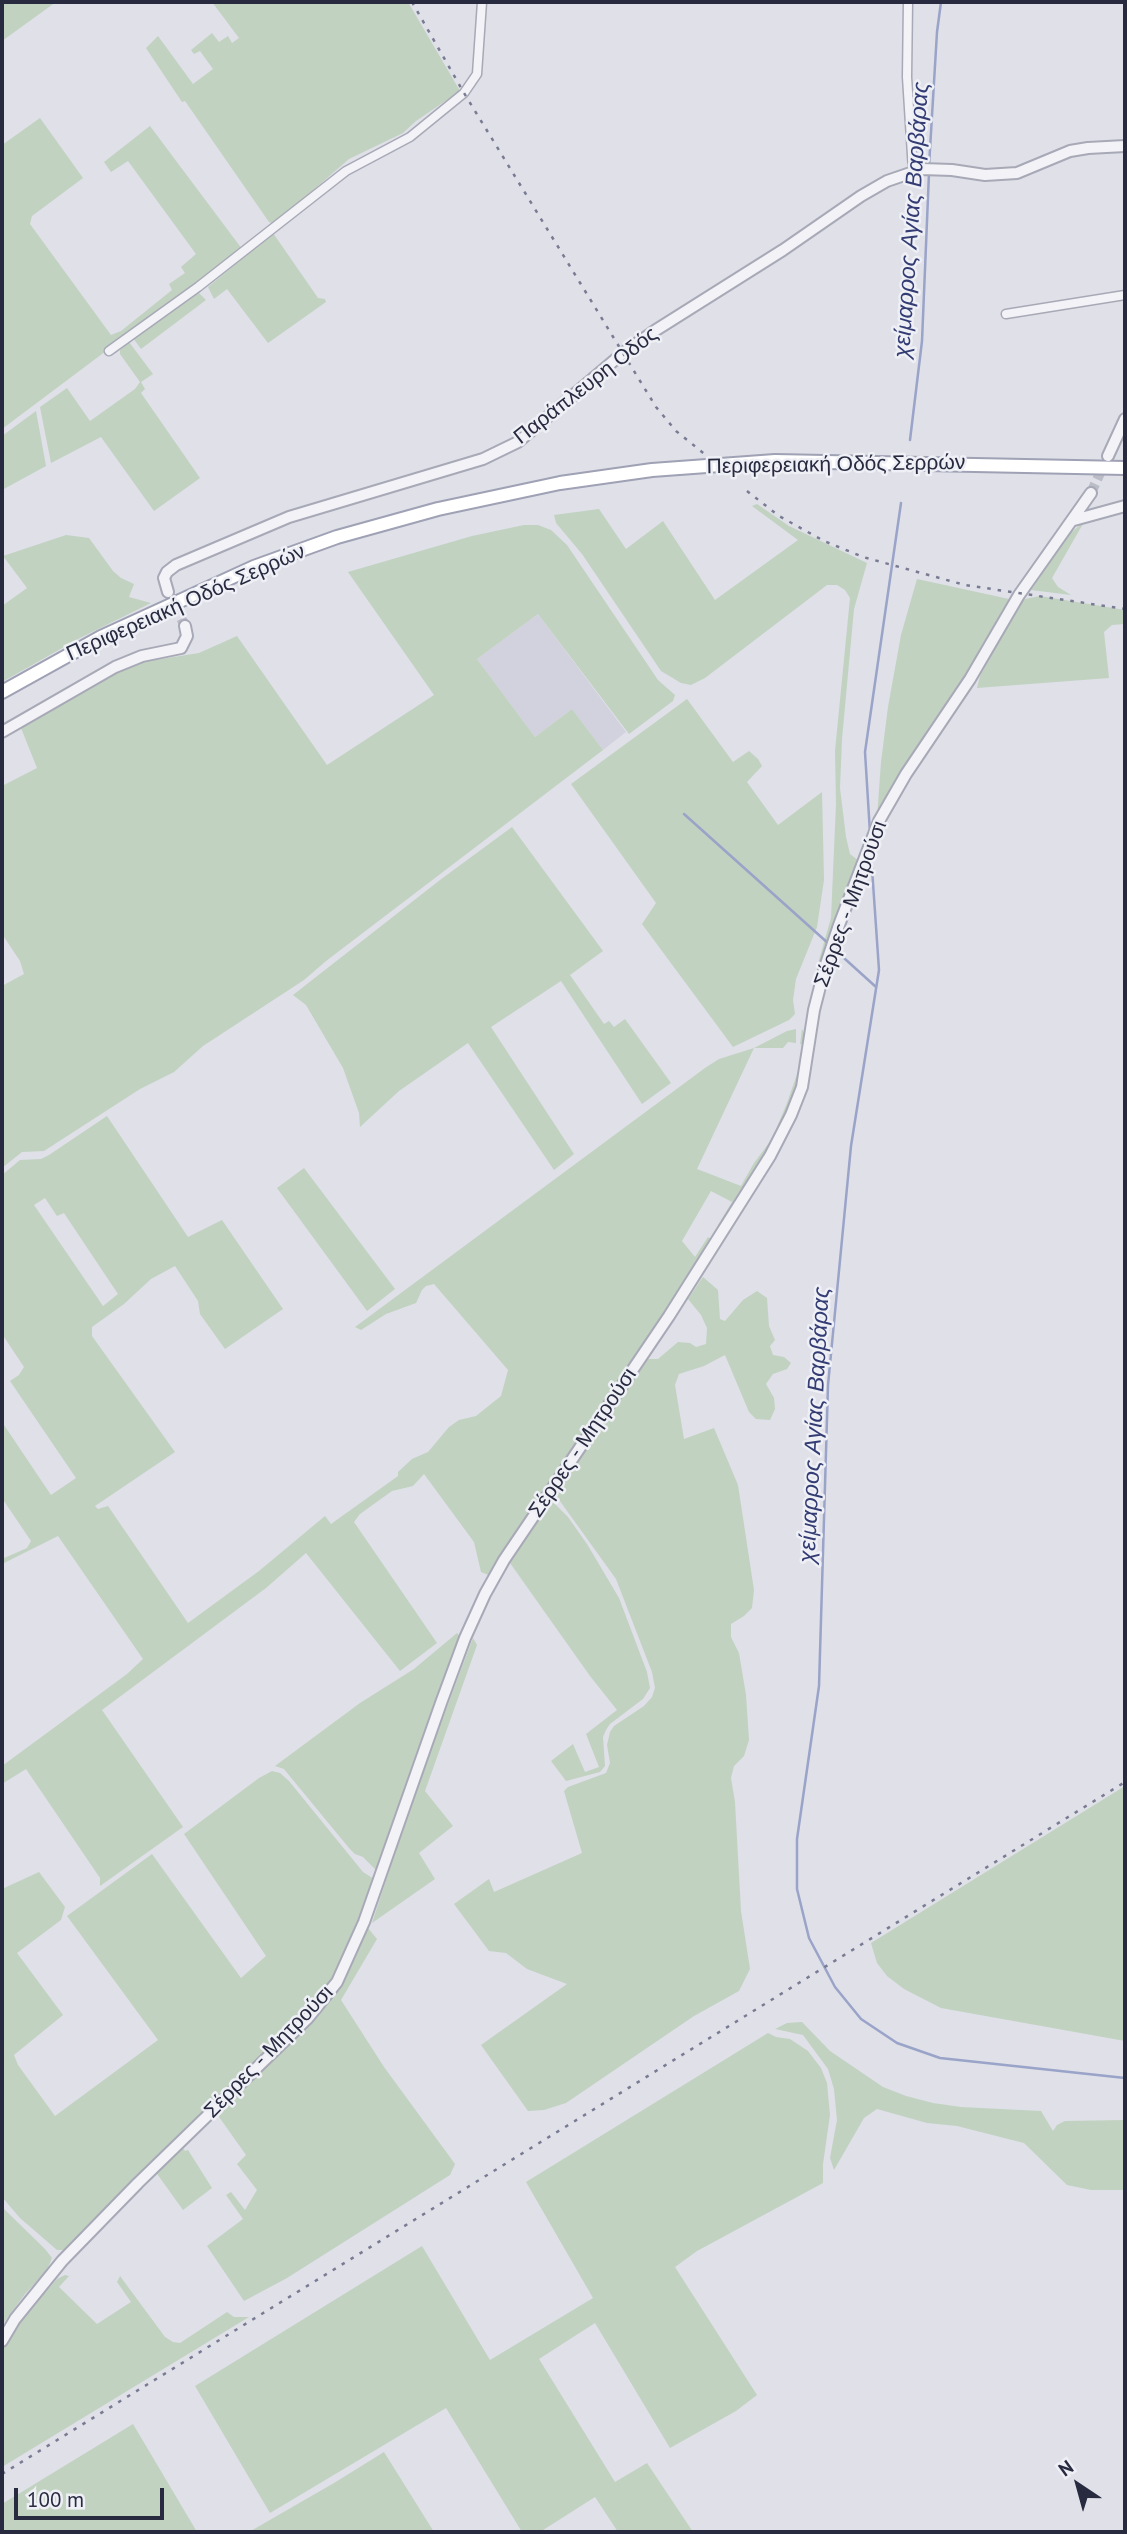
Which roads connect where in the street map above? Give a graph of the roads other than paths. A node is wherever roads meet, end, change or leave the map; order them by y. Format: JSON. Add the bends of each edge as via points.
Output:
{"nodes":[{"id":1,"x":482,"y":2,"type":"edge"},
{"id":2,"x":908,"y":2,"type":"edge"},
{"id":3,"x":1125,"y":146,"type":"edge"},
{"id":4,"x":917,"y":170,"type":"junction"},
{"id":5,"x":1125,"y":295,"type":"edge"},
{"id":6,"x":1006,"y":314,"type":"dead end"},
{"id":7,"x":109,"y":351,"type":"dead end"},
{"id":8,"x":1125,"y":419,"type":"edge"},
{"id":9,"x":1108,"y":456,"type":"tunnel mouth"},
{"id":10,"x":1125,"y":467,"type":"edge"},
{"id":11,"x":1091,"y":493,"type":"tunnel mouth"},
{"id":12,"x":1125,"y":506,"type":"edge"},
{"id":13,"x":1072,"y":521,"type":"junction"},
{"id":14,"x":168,"y":592,"type":"dead end"},
{"id":15,"x":185,"y":626,"type":"dead end"},
{"id":16,"x":2,"y":692,"type":"edge"},
{"id":17,"x":2,"y":732,"type":"edge"},
{"id":18,"x":2,"y":2341,"type":"edge"}],
"edges":[{"from":1,"to":7,"type":"street","via":[[477,74],[464,93],[410,137],[346,171]]},
{"from":2,"to":4,"type":"street","via":[[907,77]]},
{"from":3,"to":4,"type":"street","name":"Παράπλευρη Οδός","via":[[1070,151],[1017,173]]},
{"from":4,"to":14,"type":"street","name":"Παράπλευρη Οδός","via":[[867,192],[656,330],[518,442],[483,458],[289,517],[176,565],[164,578]]},
{"from":5,"to":6,"type":"street"},
{"from":8,"to":9,"type":"street"},
{"from":10,"to":16,"type":"main road","name":"Περιφερειακή Οδός Σερρών","via":[[775,461],[652,470],[560,483],[438,509],[337,537],[254,567],[101,637]]},
{"from":11,"to":13,"type":"street","name":"Σέρρες - Μητρούσι"},
{"from":12,"to":13,"type":"street"},
{"from":13,"to":18,"type":"street","name":"Σέρρες - Μητρούσι","via":[[1019,595],[879,821],[825,967],[802,1087],[791,1115],[747,1195],[503,1560],[485,1594],[441,1703],[364,1922],[337,1982],[307,2019],[62,2261]]},
{"from":15,"to":17,"type":"street","via":[[187,636],[181,648],[116,667]]}]}
